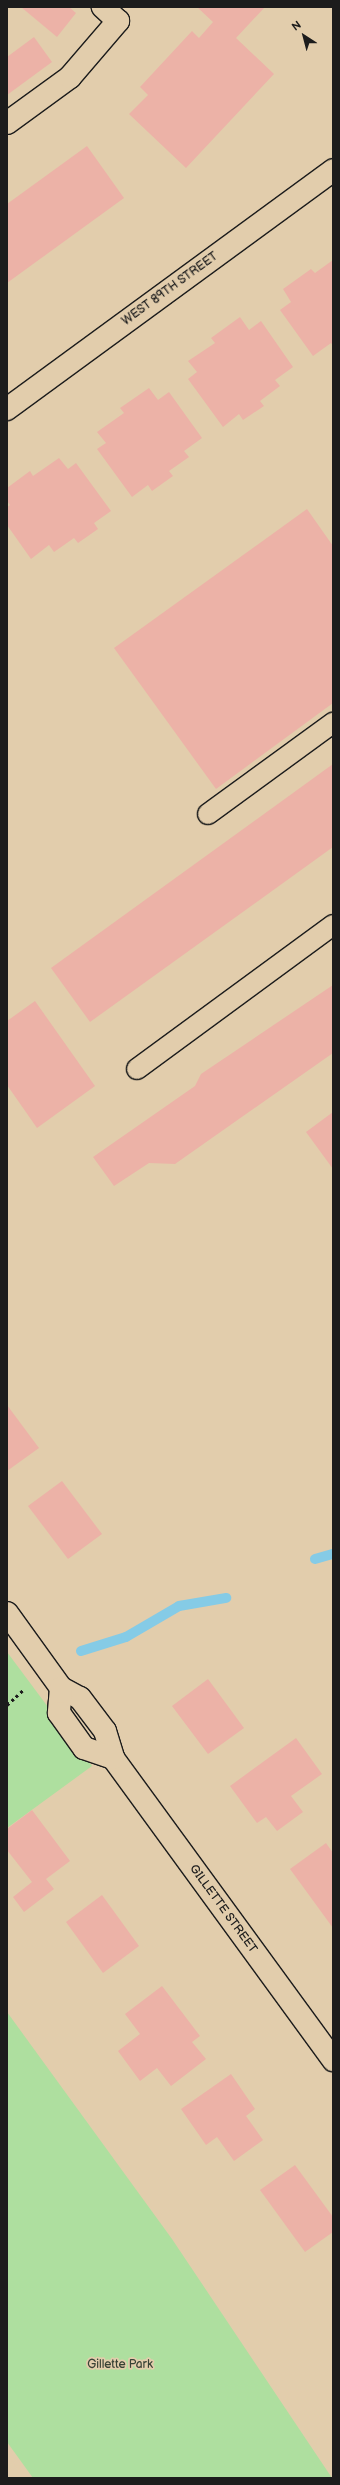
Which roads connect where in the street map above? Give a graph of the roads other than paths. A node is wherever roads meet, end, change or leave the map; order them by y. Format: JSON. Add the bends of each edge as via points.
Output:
{"nodes":[{"id":1,"x":103,"y":7,"type":"edge"},
{"id":2,"x":7,"y":123,"type":"edge"},
{"id":3,"x":333,"y":170,"type":"edge"},
{"id":4,"x":7,"y":409,"type":"edge"},
{"id":5,"x":333,"y":723,"type":"edge"},
{"id":6,"x":208,"y":814,"type":"dead end"},
{"id":7,"x":333,"y":925,"type":"edge"},
{"id":8,"x":137,"y":1069,"type":"dead end"},
{"id":9,"x":7,"y":1613,"type":"edge"},
{"id":10,"x":333,"y":2060,"type":"edge"}],
"edges":[{"from":1,"to":2,"type":"street","via":[[118,21],[70,77]]},
{"from":3,"to":4,"type":"street","name":"WEST 89TH STREET"},
{"from":5,"to":6,"type":"lane"},
{"from":7,"to":8,"type":"lane"},
{"from":9,"to":10,"type":"street","name":"GILLETTE STREET","via":[[61,1688],[59,1713],[84,1748],[113,1758]]}]}
